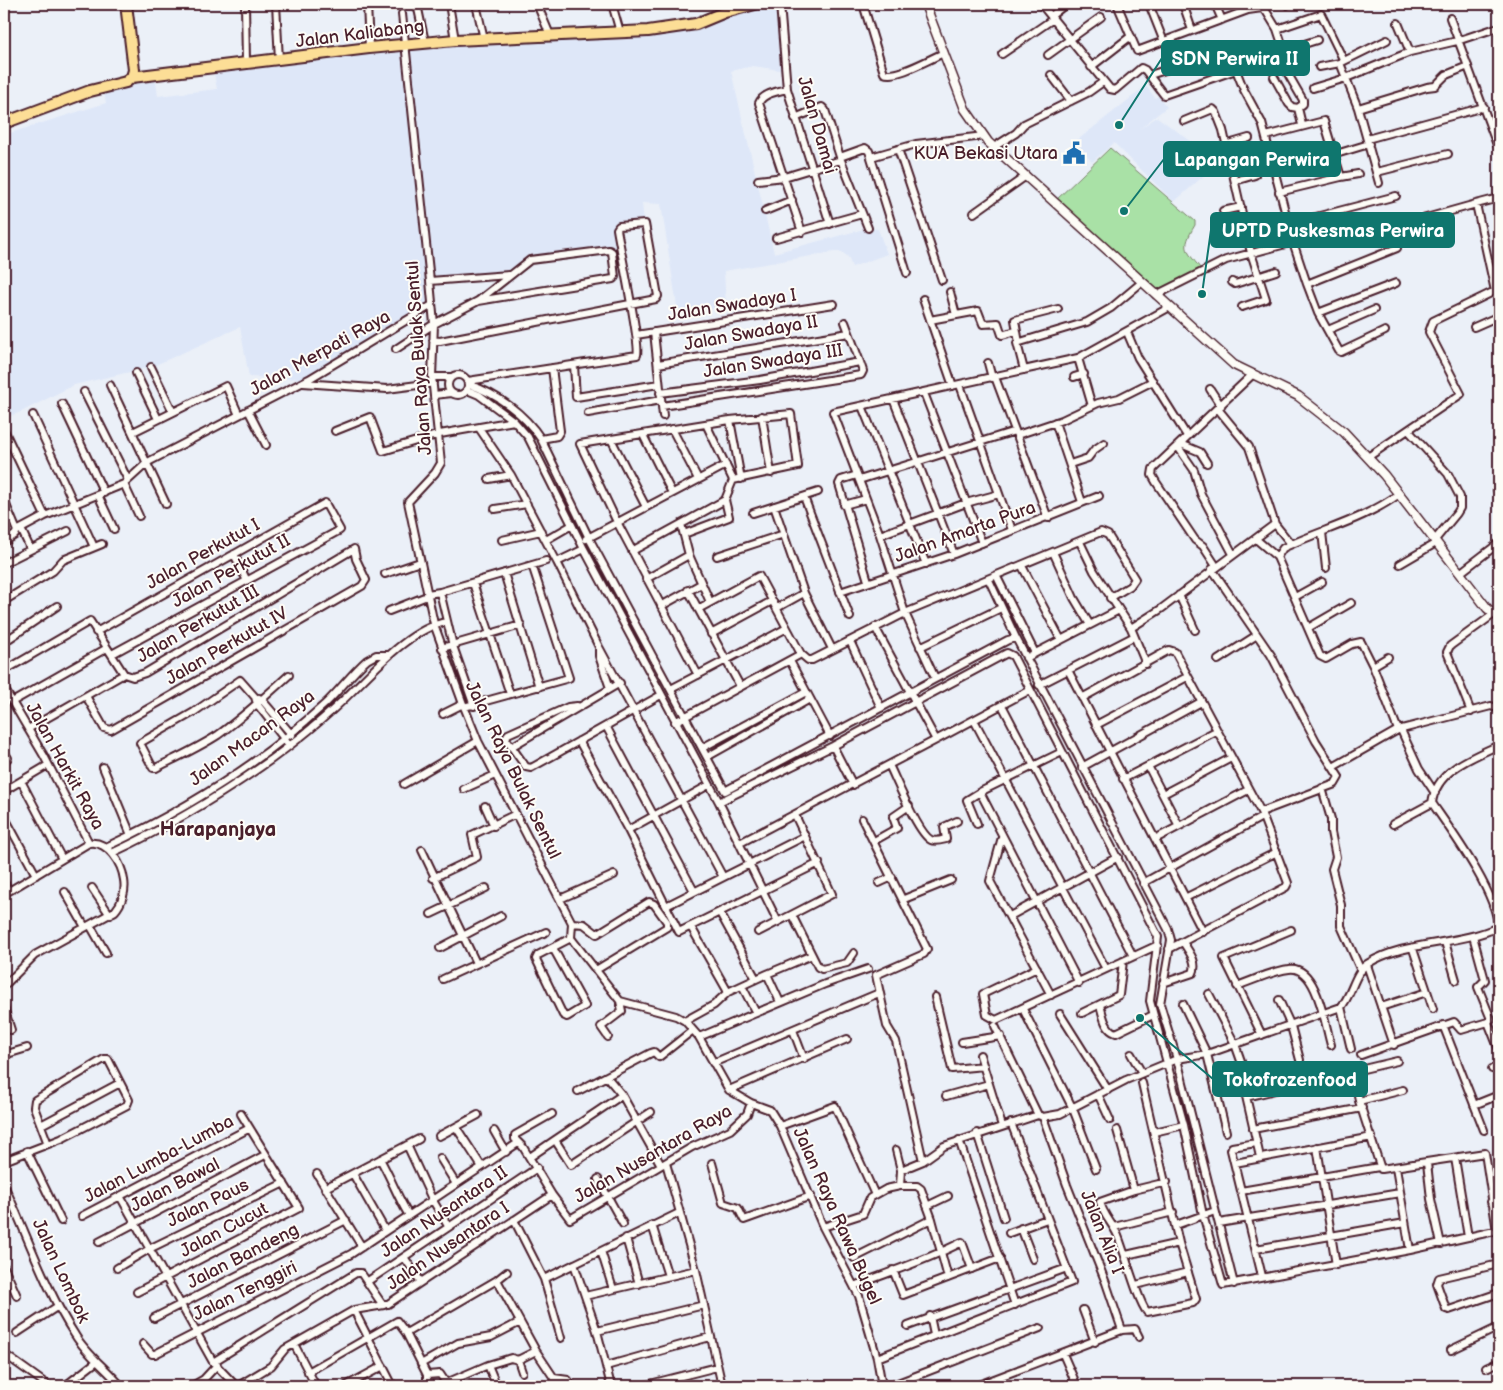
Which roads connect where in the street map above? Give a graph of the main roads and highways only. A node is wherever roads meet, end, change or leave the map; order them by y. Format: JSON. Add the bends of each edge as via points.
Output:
{"nodes":[{"id":1,"x":126,"y":4,"type":"edge"},
{"id":2,"x":755,"y":4,"type":"edge"},
{"id":3,"x":132,"y":77,"type":"junction"},
{"id":4,"x":4,"y":123,"type":"edge"}],
"edges":[{"from":1,"to":3,"type":"main road","via":[[134,70]]},
{"from":2,"to":3,"type":"main road","name":"Jalan Kaliabang","via":[[696,24],[648,31],[425,42]]},
{"from":3,"to":4,"type":"main road","name":"Jalan Kaliabang","via":[[126,82],[90,91]]}]}
